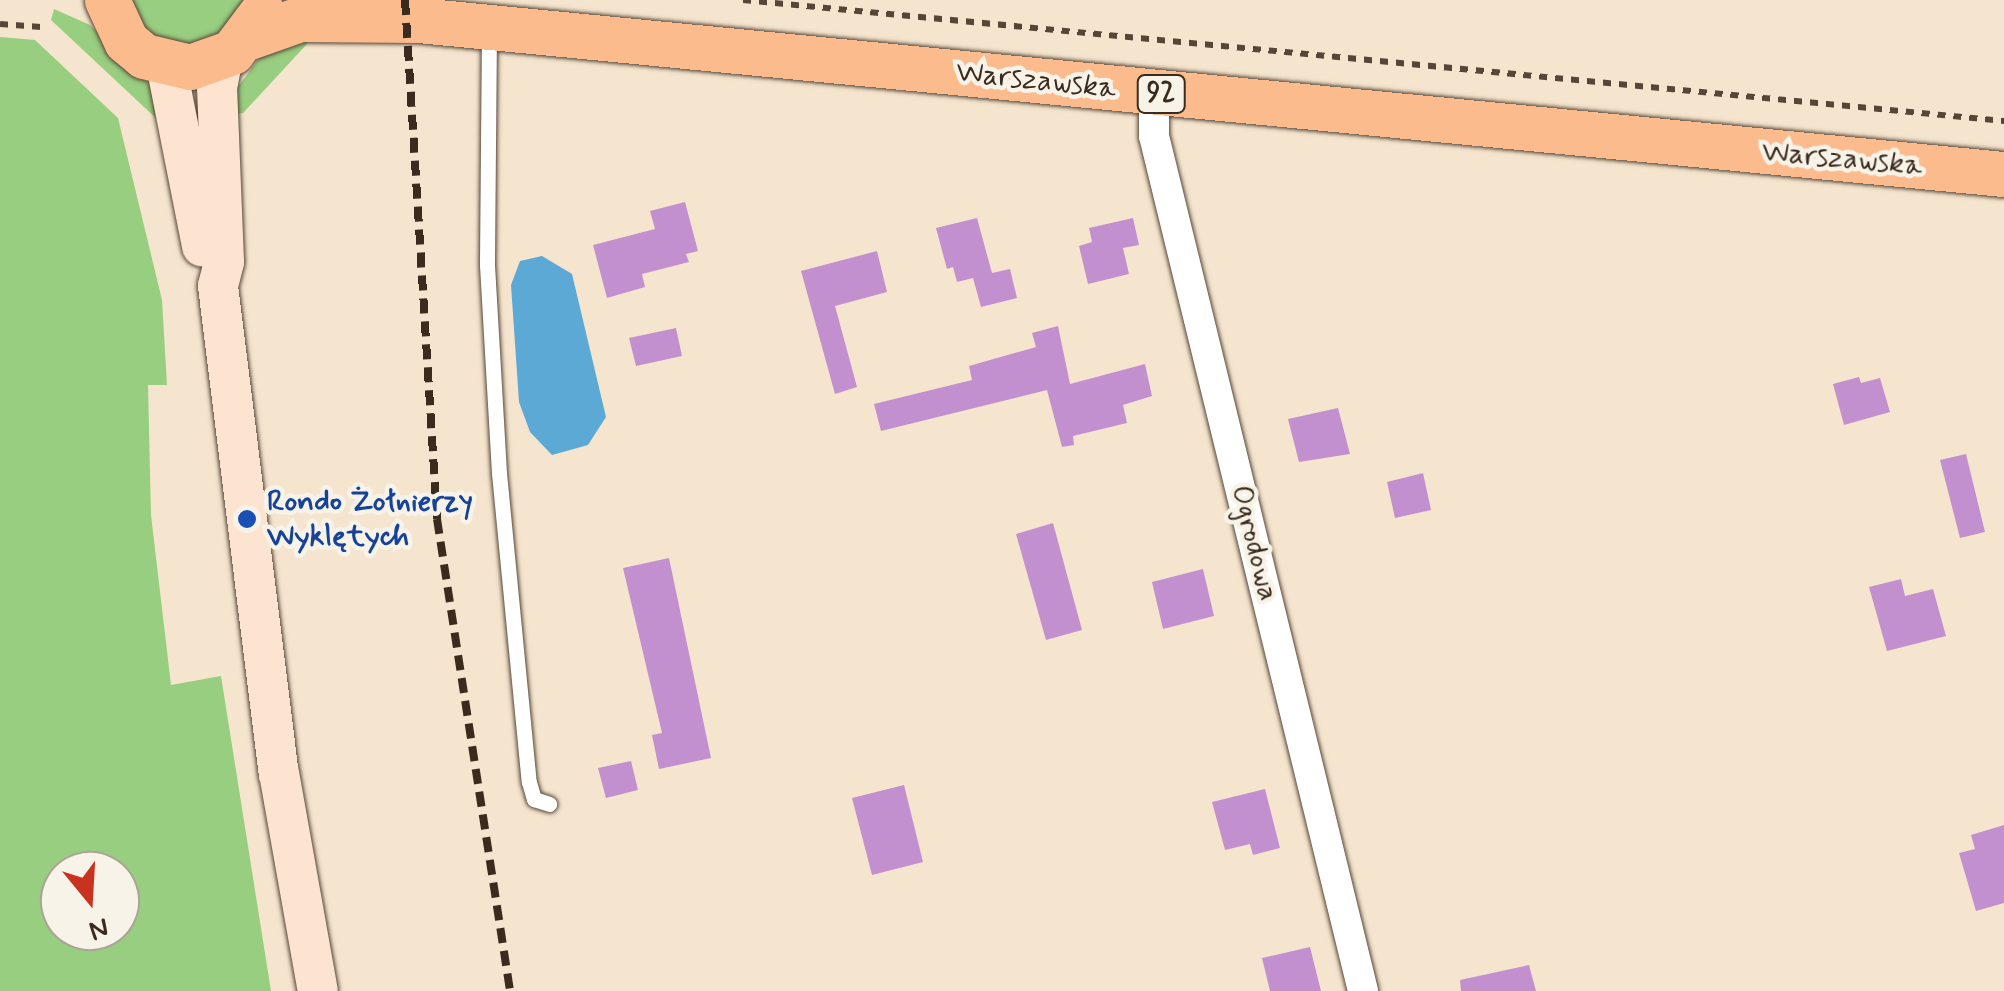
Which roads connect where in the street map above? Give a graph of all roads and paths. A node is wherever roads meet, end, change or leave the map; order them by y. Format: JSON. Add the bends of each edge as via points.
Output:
{"nodes":[{"id":1,"x":743,"y":0,"type":"edge"},
{"id":2,"x":99,"y":7,"type":"edge"},
{"id":3,"x":480,"y":13,"type":"edge"},
{"id":4,"x":0,"y":24,"type":"edge"},
{"id":5,"x":42,"y":27,"type":"dead end"},
{"id":6,"x":246,"y":31,"type":"edge"},
{"id":7,"x":166,"y":64,"type":"junction"},
{"id":8,"x":1154,"y":93,"type":"junction"},
{"id":9,"x":1726,"y":95,"type":"junction"},
{"id":10,"x":1725,"y":110,"type":"dead end"},
{"id":11,"x":2004,"y":121,"type":"edge"},
{"id":12,"x":2004,"y":148,"type":"edge"},
{"id":13,"x":2004,"y":174,"type":"edge"},
{"id":14,"x":218,"y":286,"type":"junction"},
{"id":15,"x":548,"y":804,"type":"dead end"},
{"id":16,"x":318,"y":991,"type":"edge"},
{"id":17,"x":1363,"y":991,"type":"edge"}],
"edges":[{"from":1,"to":9,"type":"path"},
{"from":2,"to":7,"type":"main road","via":[[144,56]]},
{"from":3,"to":6,"type":"main road","name":"Warszawska","number":"92","via":[[318,17]]},
{"from":3,"to":8,"type":"main road","name":"Warszawska","number":"92"},
{"from":3,"to":12,"type":"main road","name":"Warszawska","number":"92"},
{"from":3,"to":15,"type":"lane","via":[[499,473],[529,782],[534,799]]},
{"from":4,"to":5,"type":"path"},
{"from":6,"to":7,"type":"main road","number":"92","via":[[190,67]]},
{"from":6,"to":14,"type":"street","via":[[217,87],[224,262]]},
{"from":7,"to":14,"type":"street","via":[[205,264]]},
{"from":8,"to":13,"type":"main road","name":"Warszawska","number":"92"},
{"from":8,"to":17,"type":"street","name":"Ogrodowa","via":[[1154,136]]},
{"from":9,"to":10,"type":"path"},
{"from":9,"to":11,"type":"path"},
{"from":14,"to":16,"type":"street","via":[[279,773]]}]}
